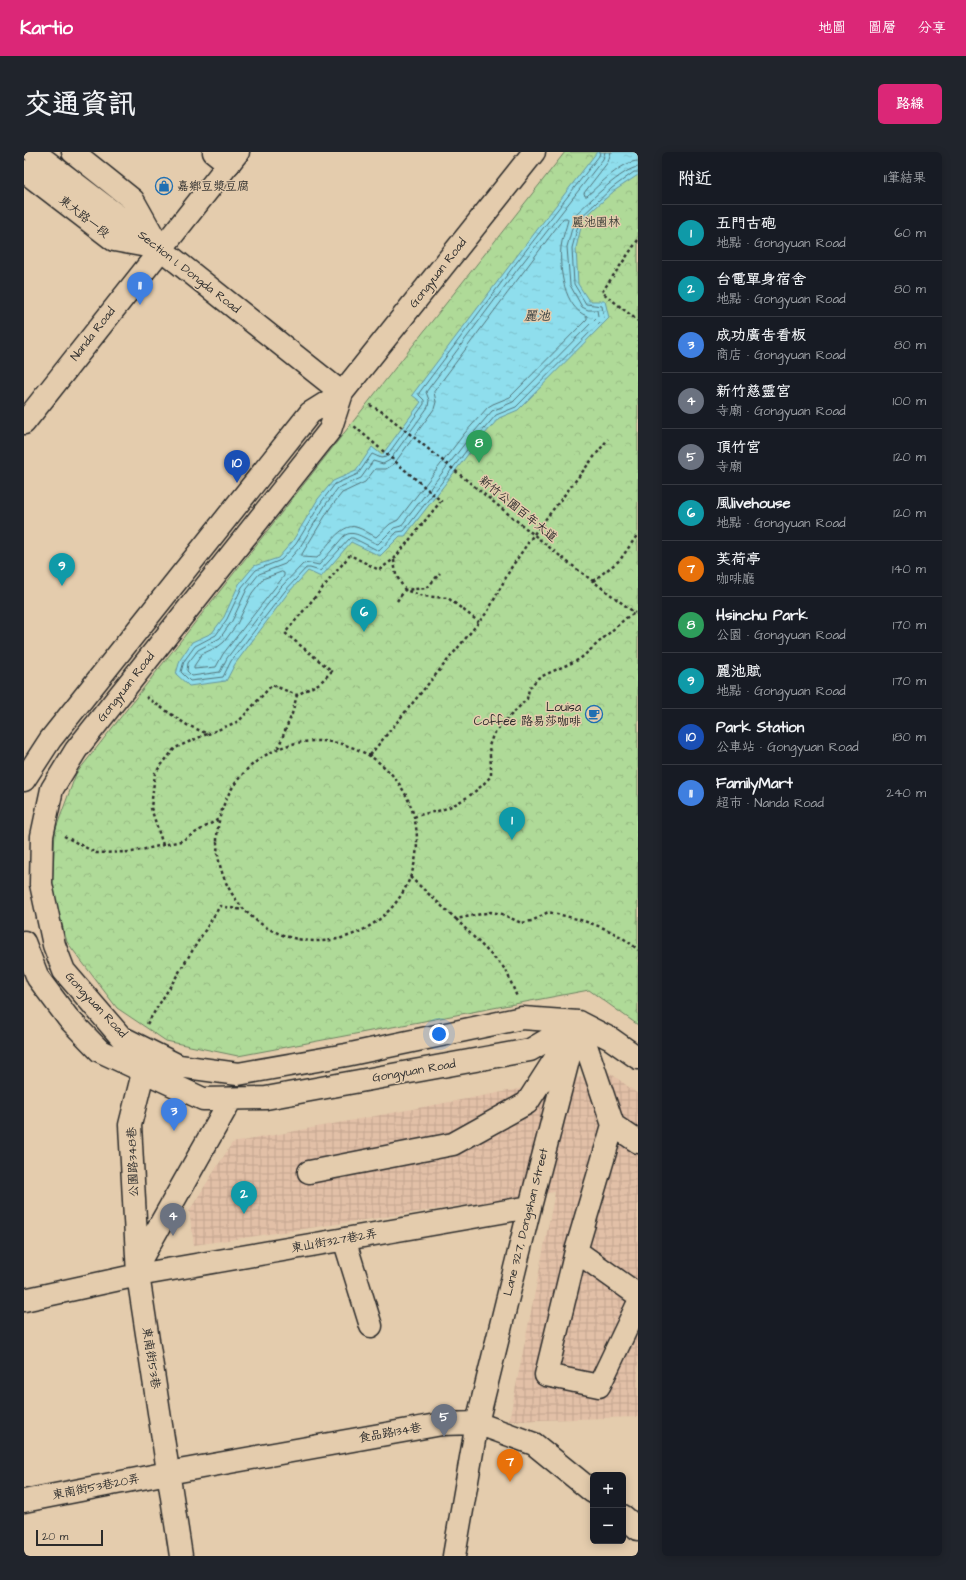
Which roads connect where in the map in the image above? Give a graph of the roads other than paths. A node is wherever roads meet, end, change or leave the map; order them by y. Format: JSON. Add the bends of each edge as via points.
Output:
{"nodes":[{"id":1,"x":34,"y":152,"type":"edge"},
{"id":2,"x":73,"y":152,"type":"edge"},
{"id":3,"x":534,"y":152,"type":"edge"},
{"id":4,"x":227,"y":156,"type":"edge"},
{"id":5,"x":24,"y":171,"type":"edge"},
{"id":6,"x":161,"y":249,"type":"junction"},
{"id":7,"x":342,"y":394,"type":"junction"},
{"id":8,"x":24,"y":423,"type":"edge"},
{"id":9,"x":24,"y":780,"type":"edge"},
{"id":10,"x":24,"y":928,"type":"edge"},
{"id":11,"x":24,"y":942,"type":"edge"},
{"id":12,"x":54,"y":945,"type":"junction"},
{"id":13,"x":578,"y":1022,"type":"junction"},
{"id":14,"x":151,"y":1052,"type":"junction"},
{"id":15,"x":638,"y":1058,"type":"edge"},
{"id":16,"x":143,"y":1072,"type":"junction"},
{"id":17,"x":231,"y":1099,"type":"junction"},
{"id":18,"x":613,"y":1125,"type":"junction"},
{"id":19,"x":638,"y":1142,"type":"edge"},
{"id":20,"x":309,"y":1172,"type":"dead end"},
{"id":21,"x":530,"y":1207,"type":"junction"},
{"id":22,"x":344,"y":1239,"type":"junction"},
{"id":23,"x":576,"y":1251,"type":"junction"},
{"id":24,"x":138,"y":1270,"type":"junction"},
{"id":25,"x":638,"y":1295,"type":"edge"},
{"id":26,"x":24,"y":1300,"type":"edge"},
{"id":27,"x":638,"y":1304,"type":"edge"},
{"id":28,"x":371,"y":1326,"type":"dead end"},
{"id":29,"x":477,"y":1422,"type":"junction"},
{"id":30,"x":168,"y":1473,"type":"junction"},
{"id":31,"x":590,"y":1490,"type":"edge"},
{"id":32,"x":24,"y":1501,"type":"edge"},
{"id":33,"x":626,"y":1518,"type":"edge"},
{"id":34,"x":638,"y":1528,"type":"edge"},
{"id":35,"x":181,"y":1556,"type":"edge"},
{"id":36,"x":454,"y":1556,"type":"edge"}],
"edges":[{"from":1,"to":6,"type":"street","name":"Section 1, Dongda Road"},
{"from":2,"to":6,"type":"street","via":[[133,200]]},
{"from":3,"to":7,"type":"street","name":"Gongyuan Road"},
{"from":4,"to":6,"type":"street","name":"Nanda Road"},
{"from":5,"to":6,"type":"street","name":"東大路一段","via":[[114,240]]},
{"from":6,"to":7,"type":"street","name":"Section 1, Dongda Road"},
{"from":6,"to":8,"type":"street","name":"Nanda Road"},
{"from":7,"to":9,"type":"street","name":"Gongyuan Road","via":[[310,413],[50,740]]},
{"from":7,"to":12,"type":"street","name":"Gongyuan Road","via":[[330,430],[76,750],[52,789],[42,836],[40,884]]},
{"from":10,"to":12,"type":"street"},
{"from":11,"to":16,"type":"street","name":"Gongyuan Road","via":[[38,978],[68,1018],[100,1051]]},
{"from":12,"to":14,"type":"street","name":"Gongyuan Road","via":[[64,971],[121,1037]]},
{"from":13,"to":14,"type":"street","name":"Gongyuan Road","via":[[522,1018],[346,1055],[238,1074],[180,1066]]},
{"from":13,"to":15,"type":"street","name":"Gongyuan Road","via":[[611,1039]]},
{"from":13,"to":17,"type":"street","name":"Gongyuan Road","via":[[530,1050],[266,1098]]},
{"from":13,"to":18,"type":"street"},
{"from":13,"to":20,"type":"street","via":[[527,1103],[453,1144]]},
{"from":13,"to":21,"type":"street","name":"Lane 327, Dongshan Street"},
{"from":14,"to":16,"type":"street","name":"公園路348巷"},
{"from":16,"to":17,"type":"street","name":"Gongyuan Road","via":[[203,1099]]},
{"from":16,"to":24,"type":"street","name":"公園路348巷","via":[[130,1125]]},
{"from":17,"to":24,"type":"street"},
{"from":18,"to":19,"type":"street"},
{"from":18,"to":23,"type":"street"},
{"from":21,"to":22,"type":"street","name":"東山街327巷2弄"},
{"from":21,"to":29,"type":"street","name":"Lane 327, Dongshan Street"},
{"from":22,"to":24,"type":"street","name":"東山街327巷2弄"},
{"from":22,"to":28,"type":"street"},
{"from":23,"to":25,"type":"street"},
{"from":23,"to":27,"type":"street","via":[[546,1375],[599,1386]]},
{"from":24,"to":26,"type":"street"},
{"from":24,"to":30,"type":"street","name":"東南街53巷"},
{"from":29,"to":30,"type":"street","name":"食品路134巷","via":[[442,1424]]},
{"from":29,"to":31,"type":"street","name":"食品路134巷","via":[[534,1444]]},
{"from":29,"to":36,"type":"street","name":"Lane 327, Dongshan Street"},
{"from":30,"to":32,"type":"street","name":"東南街53巷20弄"},
{"from":30,"to":35,"type":"street","name":"東南街53巷"},
{"from":33,"to":34,"type":"street"}]}
